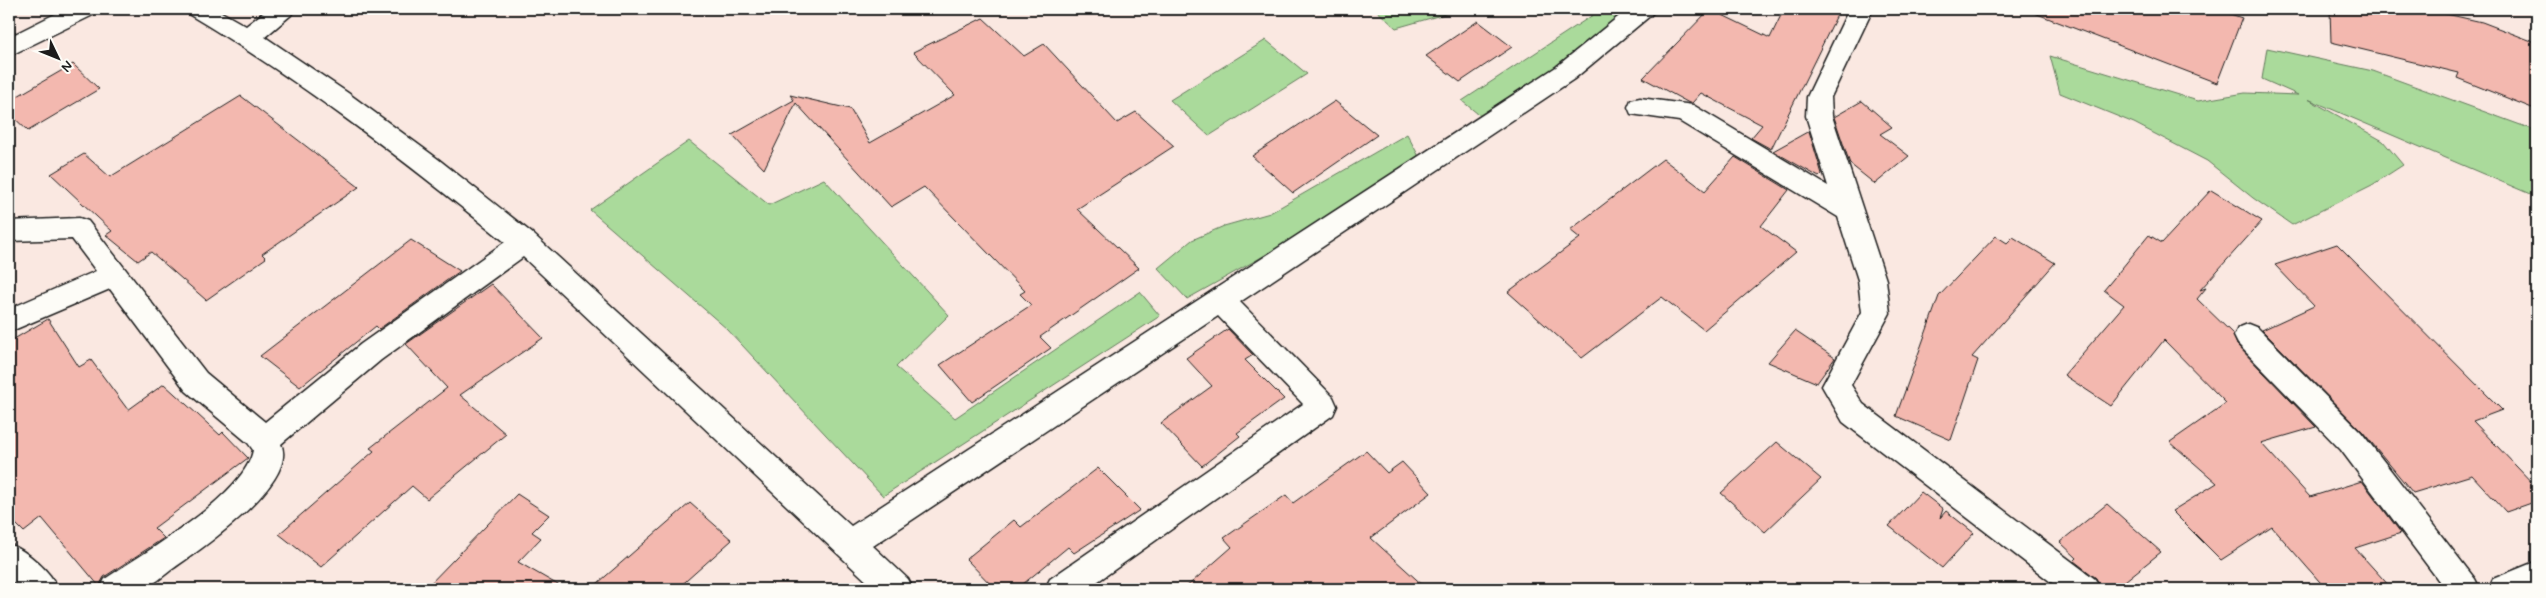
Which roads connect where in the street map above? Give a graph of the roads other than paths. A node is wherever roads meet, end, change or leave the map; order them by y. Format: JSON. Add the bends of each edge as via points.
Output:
{"nodes":[{"id":1,"x":85,"y":9,"type":"edge"},
{"id":2,"x":198,"y":9,"type":"edge"},
{"id":3,"x":283,"y":9,"type":"edge"},
{"id":4,"x":1643,"y":9,"type":"edge"},
{"id":5,"x":1861,"y":9,"type":"edge"},
{"id":6,"x":247,"y":39,"type":"junction"},
{"id":7,"x":9,"y":47,"type":"edge"},
{"id":8,"x":1640,"y":107,"type":"dead end"},
{"id":9,"x":1850,"y":211,"type":"junction"},
{"id":10,"x":9,"y":231,"type":"edge"},
{"id":11,"x":524,"y":242,"type":"junction"},
{"id":12,"x":115,"y":275,"type":"junction"},
{"id":13,"x":1220,"y":300,"type":"junction"},
{"id":14,"x":9,"y":321,"type":"edge"},
{"id":15,"x":2248,"y":336,"type":"dead end"},
{"id":16,"x":263,"y":441,"type":"junction"},
{"id":17,"x":849,"y":545,"type":"junction"},
{"id":18,"x":9,"y":558,"type":"edge"},
{"id":19,"x":2537,"y":576,"type":"edge"},
{"id":20,"x":42,"y":589,"type":"edge"},
{"id":21,"x":116,"y":589,"type":"edge"},
{"id":22,"x":897,"y":589,"type":"edge"},
{"id":23,"x":1061,"y":589,"type":"edge"},
{"id":24,"x":2084,"y":589,"type":"edge"},
{"id":25,"x":2464,"y":589,"type":"edge"},
{"id":26,"x":2504,"y":589,"type":"edge"}],
"edges":[{"from":1,"to":7,"type":"street"},
{"from":2,"to":6,"type":"street"},
{"from":3,"to":6,"type":"street"},
{"from":4,"to":13,"type":"street","via":[[1565,73]]},
{"from":5,"to":9,"type":"street","via":[[1819,97],[1819,116]]},
{"from":6,"to":11,"type":"street","via":[[339,99]]},
{"from":8,"to":9,"type":"street","via":[[1684,112]]},
{"from":9,"to":24,"type":"street","via":[[1872,280],[1876,313],[1836,386],[1854,413]]},
{"from":10,"to":12,"type":"street","via":[[79,228]]},
{"from":11,"to":16,"type":"street","via":[[371,352]]},
{"from":11,"to":17,"type":"street"},
{"from":12,"to":14,"type":"street"},
{"from":12,"to":16,"type":"street","via":[[196,382]]},
{"from":13,"to":17,"type":"street"},
{"from":13,"to":23,"type":"street","via":[[1323,406]]},
{"from":15,"to":25,"type":"street","via":[[2351,442]]},
{"from":16,"to":21,"type":"street","via":[[268,448],[264,468],[225,513]]},
{"from":17,"to":22,"type":"street"},
{"from":18,"to":20,"type":"street"},
{"from":19,"to":26,"type":"street"}]}
